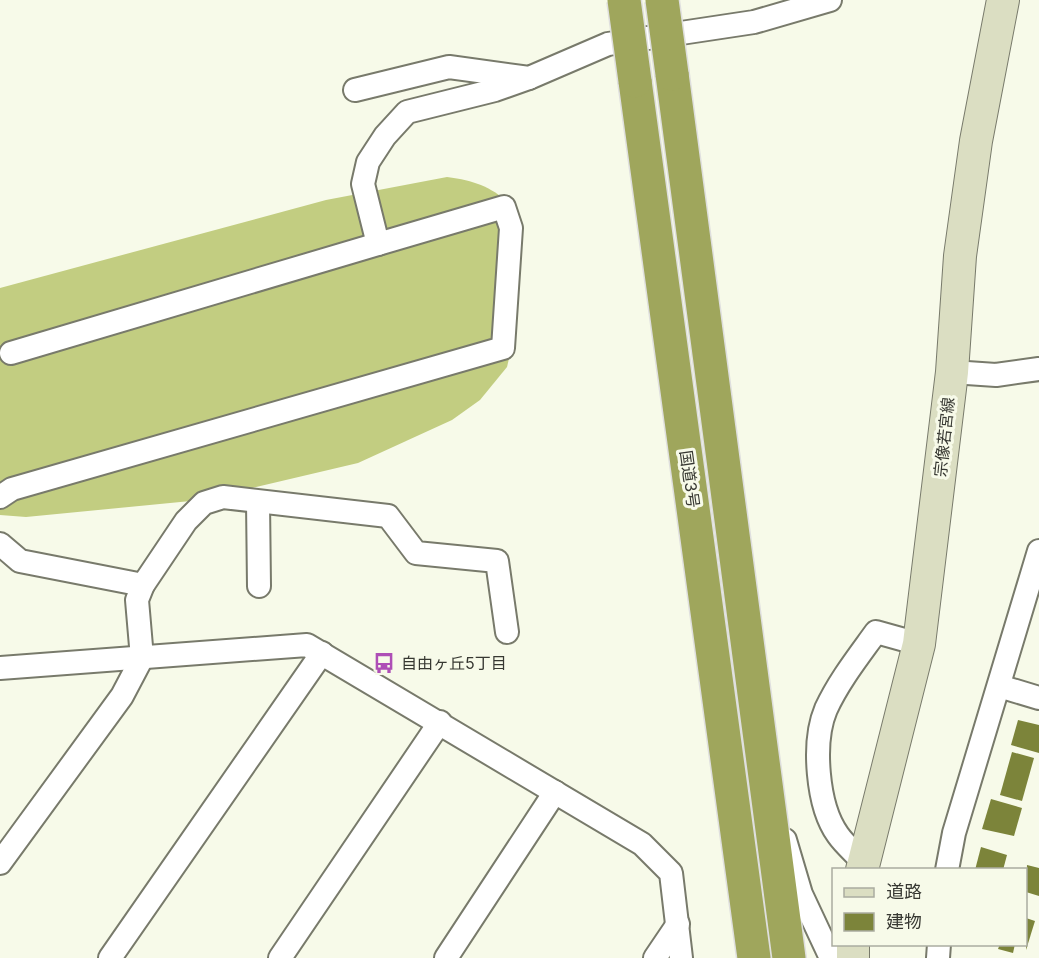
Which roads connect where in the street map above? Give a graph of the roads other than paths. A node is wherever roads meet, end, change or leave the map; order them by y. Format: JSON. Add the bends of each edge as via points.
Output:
{"nodes":[{"id":1,"x":624,"y":0,"type":"edge"},
{"id":2,"x":662,"y":0,"type":"edge"},
{"id":3,"x":830,"y":0,"type":"edge"},
{"id":4,"x":1003,"y":0,"type":"edge"},
{"id":5,"x":529,"y":78,"type":"junction"},
{"id":6,"x":355,"y":90,"type":"dead end"},
{"id":7,"x":378,"y":244,"type":"junction"},
{"id":8,"x":11,"y":352,"type":"dead end"},
{"id":9,"x":1039,"y":369,"type":"edge"},
{"id":10,"x":952,"y":372,"type":"junction"},
{"id":11,"x":0,"y":497,"type":"edge"},
{"id":12,"x":258,"y":502,"type":"junction"},
{"id":13,"x":0,"y":544,"type":"edge"},
{"id":14,"x":1039,"y":552,"type":"edge"},
{"id":15,"x":143,"y":585,"type":"junction"},
{"id":16,"x":259,"y":586,"type":"dead end"},
{"id":17,"x":507,"y":633,"type":"dead end"},
{"id":18,"x":919,"y":644,"type":"junction"},
{"id":19,"x":322,"y":653,"type":"junction"},
{"id":20,"x":142,"y":658,"type":"junction"},
{"id":21,"x":0,"y":668,"type":"edge"},
{"id":22,"x":999,"y":686,"type":"junction"},
{"id":23,"x":1039,"y":698,"type":"edge"},
{"id":24,"x":440,"y":722,"type":"junction"},
{"id":25,"x":761,"y":755,"type":"junction"},
{"id":26,"x":555,"y":792,"type":"junction"},
{"id":27,"x":0,"y":863,"type":"edge"},
{"id":28,"x":862,"y":866,"type":"edge"},
{"id":29,"x":946,"y":868,"type":"edge"},
{"id":30,"x":678,"y":924,"type":"junction"},
{"id":31,"x":110,"y":958,"type":"edge"},
{"id":32,"x":280,"y":958,"type":"edge"},
{"id":33,"x":446,"y":958,"type":"edge"},
{"id":34,"x":655,"y":958,"type":"edge"},
{"id":35,"x":681,"y":958,"type":"edge"},
{"id":36,"x":754,"y":958,"type":"edge"},
{"id":37,"x":789,"y":958,"type":"edge"},
{"id":38,"x":831,"y":958,"type":"edge"}],
"edges":[{"from":1,"to":36,"type":"highway","name":"国道3号","bridge":true},
{"from":2,"to":25,"type":"highway","bridge":true},
{"from":3,"to":5,"type":"street","via":[[754,22],[608,44]]},
{"from":4,"to":10,"type":"main road","name":"宗像若宮線","via":[[976,141],[960,256]]},
{"from":5,"to":6,"type":"street","via":[[449,67]]},
{"from":5,"to":7,"type":"street","via":[[407,112],[385,136],[369,162],[363,184]]},
{"from":7,"to":8,"type":"street"},
{"from":7,"to":11,"type":"street","via":[[504,207],[511,228],[503,348],[12,489]]},
{"from":9,"to":10,"type":"street","via":[[996,375]]},
{"from":10,"to":18,"type":"main road","name":"宗像若宮線"},
{"from":12,"to":15,"type":"street","via":[[223,497],[204,502],[186,521]]},
{"from":12,"to":16,"type":"street"},
{"from":12,"to":17,"type":"street","via":[[388,516],[416,553],[497,561]]},
{"from":13,"to":15,"type":"street","via":[[20,561]]},
{"from":14,"to":22,"type":"street"},
{"from":15,"to":20,"type":"street","via":[[137,600]]},
{"from":18,"to":28,"type":"main road","name":"宗像若宮線"},
{"from":18,"to":28,"type":"street","via":[[876,632],[846,673],[825,712],[818,755],[821,794],[837,834]]},
{"from":19,"to":20,"type":"street","via":[[307,645]]},
{"from":19,"to":24,"type":"street"},
{"from":19,"to":31,"type":"street"},
{"from":20,"to":21,"type":"street"},
{"from":20,"to":27,"type":"street","via":[[122,696]]},
{"from":22,"to":23,"type":"street"},
{"from":22,"to":29,"type":"street"},
{"from":24,"to":26,"type":"street"},
{"from":24,"to":32,"type":"street"},
{"from":25,"to":37,"type":"highway"},
{"from":25,"to":38,"type":"street","via":[[801,894]]},
{"from":26,"to":30,"type":"street","via":[[642,844],[671,873]]},
{"from":26,"to":33,"type":"street"},
{"from":30,"to":34,"type":"street"},
{"from":30,"to":35,"type":"street"}]}
